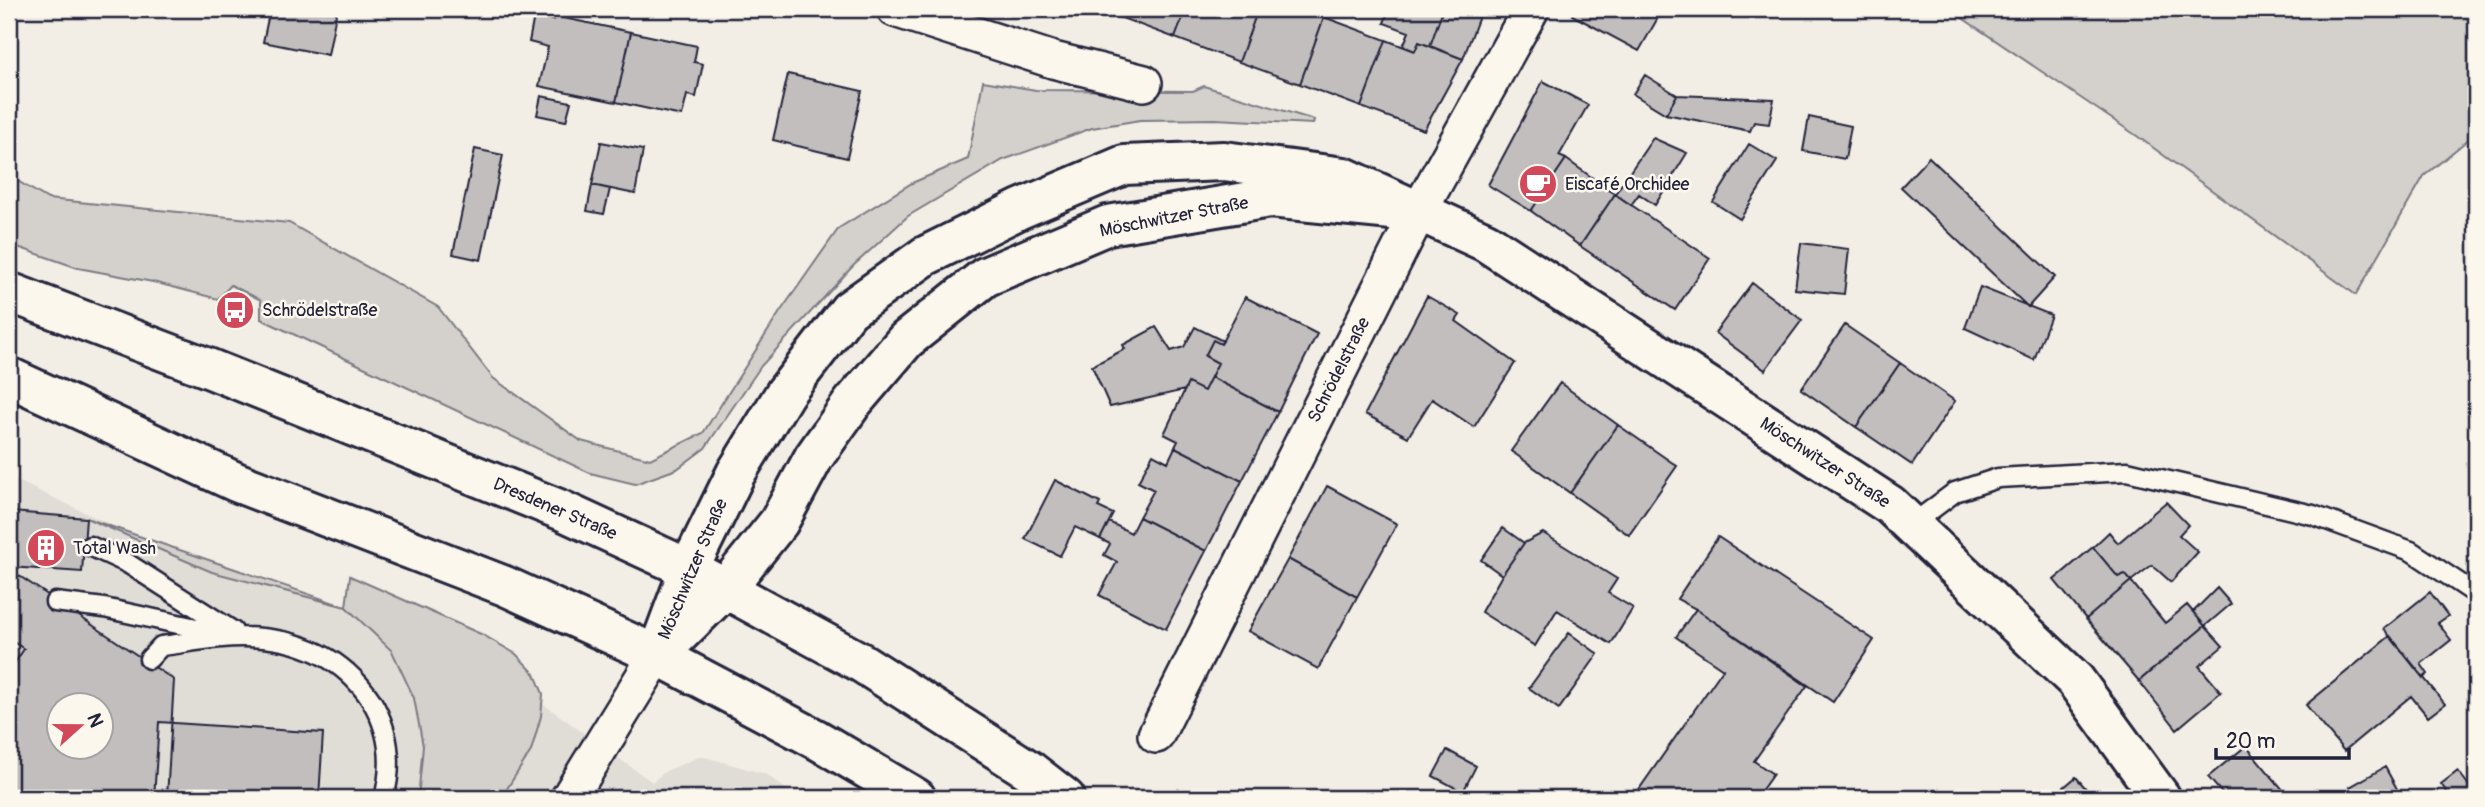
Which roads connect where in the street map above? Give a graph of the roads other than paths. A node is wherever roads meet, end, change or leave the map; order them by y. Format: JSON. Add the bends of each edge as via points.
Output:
{"nodes":[{"id":1,"x":895,"y":9,"type":"edge"},
{"id":2,"x":1531,"y":9,"type":"edge"},
{"id":3,"x":1144,"y":83,"type":"dead end"},
{"id":4,"x":1418,"y":212,"type":"junction"},
{"id":5,"x":9,"y":292,"type":"edge"},
{"id":6,"x":9,"y":377,"type":"edge"},
{"id":7,"x":1911,"y":525,"type":"junction"},
{"id":8,"x":90,"y":546,"type":"dead end"},
{"id":9,"x":689,"y":569,"type":"junction"},
{"id":10,"x":726,"y":588,"type":"junction"},
{"id":11,"x":2476,"y":594,"type":"edge"},
{"id":12,"x":55,"y":603,"type":"dead end"},
{"id":13,"x":242,"y":637,"type":"junction"},
{"id":14,"x":657,"y":655,"type":"junction"},
{"id":15,"x":149,"y":660,"type":"dead end"},
{"id":16,"x":1156,"y":735,"type":"dead end"},
{"id":17,"x":384,"y":798,"type":"edge"},
{"id":18,"x":569,"y":798,"type":"edge"},
{"id":19,"x":916,"y":798,"type":"edge"},
{"id":20,"x":1065,"y":798,"type":"edge"},
{"id":21,"x":2161,"y":798,"type":"edge"}],
"edges":[{"from":1,"to":3,"type":"street","via":[[1052,60]]},
{"from":2,"to":4,"type":"street","name":"Schrödelstraße"},
{"from":4,"to":7,"type":"main road","name":"Möschwitzer Straße","via":[[1486,242],[1890,505]]},
{"from":4,"to":9,"type":"main road","name":"Möschwitzer Straße","via":[[1345,177],[1224,161],[1124,165],[1020,209],[925,257],[849,310],[785,393],[736,473]]},
{"from":4,"to":10,"type":"main road","name":"Möschwitzer Straße","via":[[1270,198],[1108,225],[985,277],[906,340],[853,402],[814,457],[779,522]]},
{"from":4,"to":16,"type":"street","name":"Schrödelstraße"},
{"from":5,"to":9,"type":"main road","name":"Dresdener Straße","via":[[561,510]]},
{"from":6,"to":14,"type":"main road","via":[[236,482],[505,586]]},
{"from":7,"to":11,"type":"lane","via":[[1955,492],[1998,478],[2126,471],[2313,515],[2412,551]]},
{"from":7,"to":21,"type":"main road","name":"Möschwitzer Straße","via":[[2075,680]]},
{"from":8,"to":13,"type":"lane","via":[[127,563]]},
{"from":9,"to":10,"type":"main road","name":"Dresdener Straße"},
{"from":9,"to":14,"type":"main road","name":"Möschwitzer Straße"},
{"from":10,"to":14,"type":"main road","name":"Möschwitzer Straße"},
{"from":10,"to":20,"type":"main road","name":"Dresdener Straße","via":[[871,668],[1030,770]]},
{"from":12,"to":13,"type":"lane","via":[[104,608]]},
{"from":13,"to":15,"type":"lane","via":[[160,646]]},
{"from":13,"to":17,"type":"lane","via":[[298,644],[332,659],[358,680],[377,710],[388,742],[390,775]]},
{"from":14,"to":18,"type":"street"},
{"from":14,"to":19,"type":"main road"}]}
